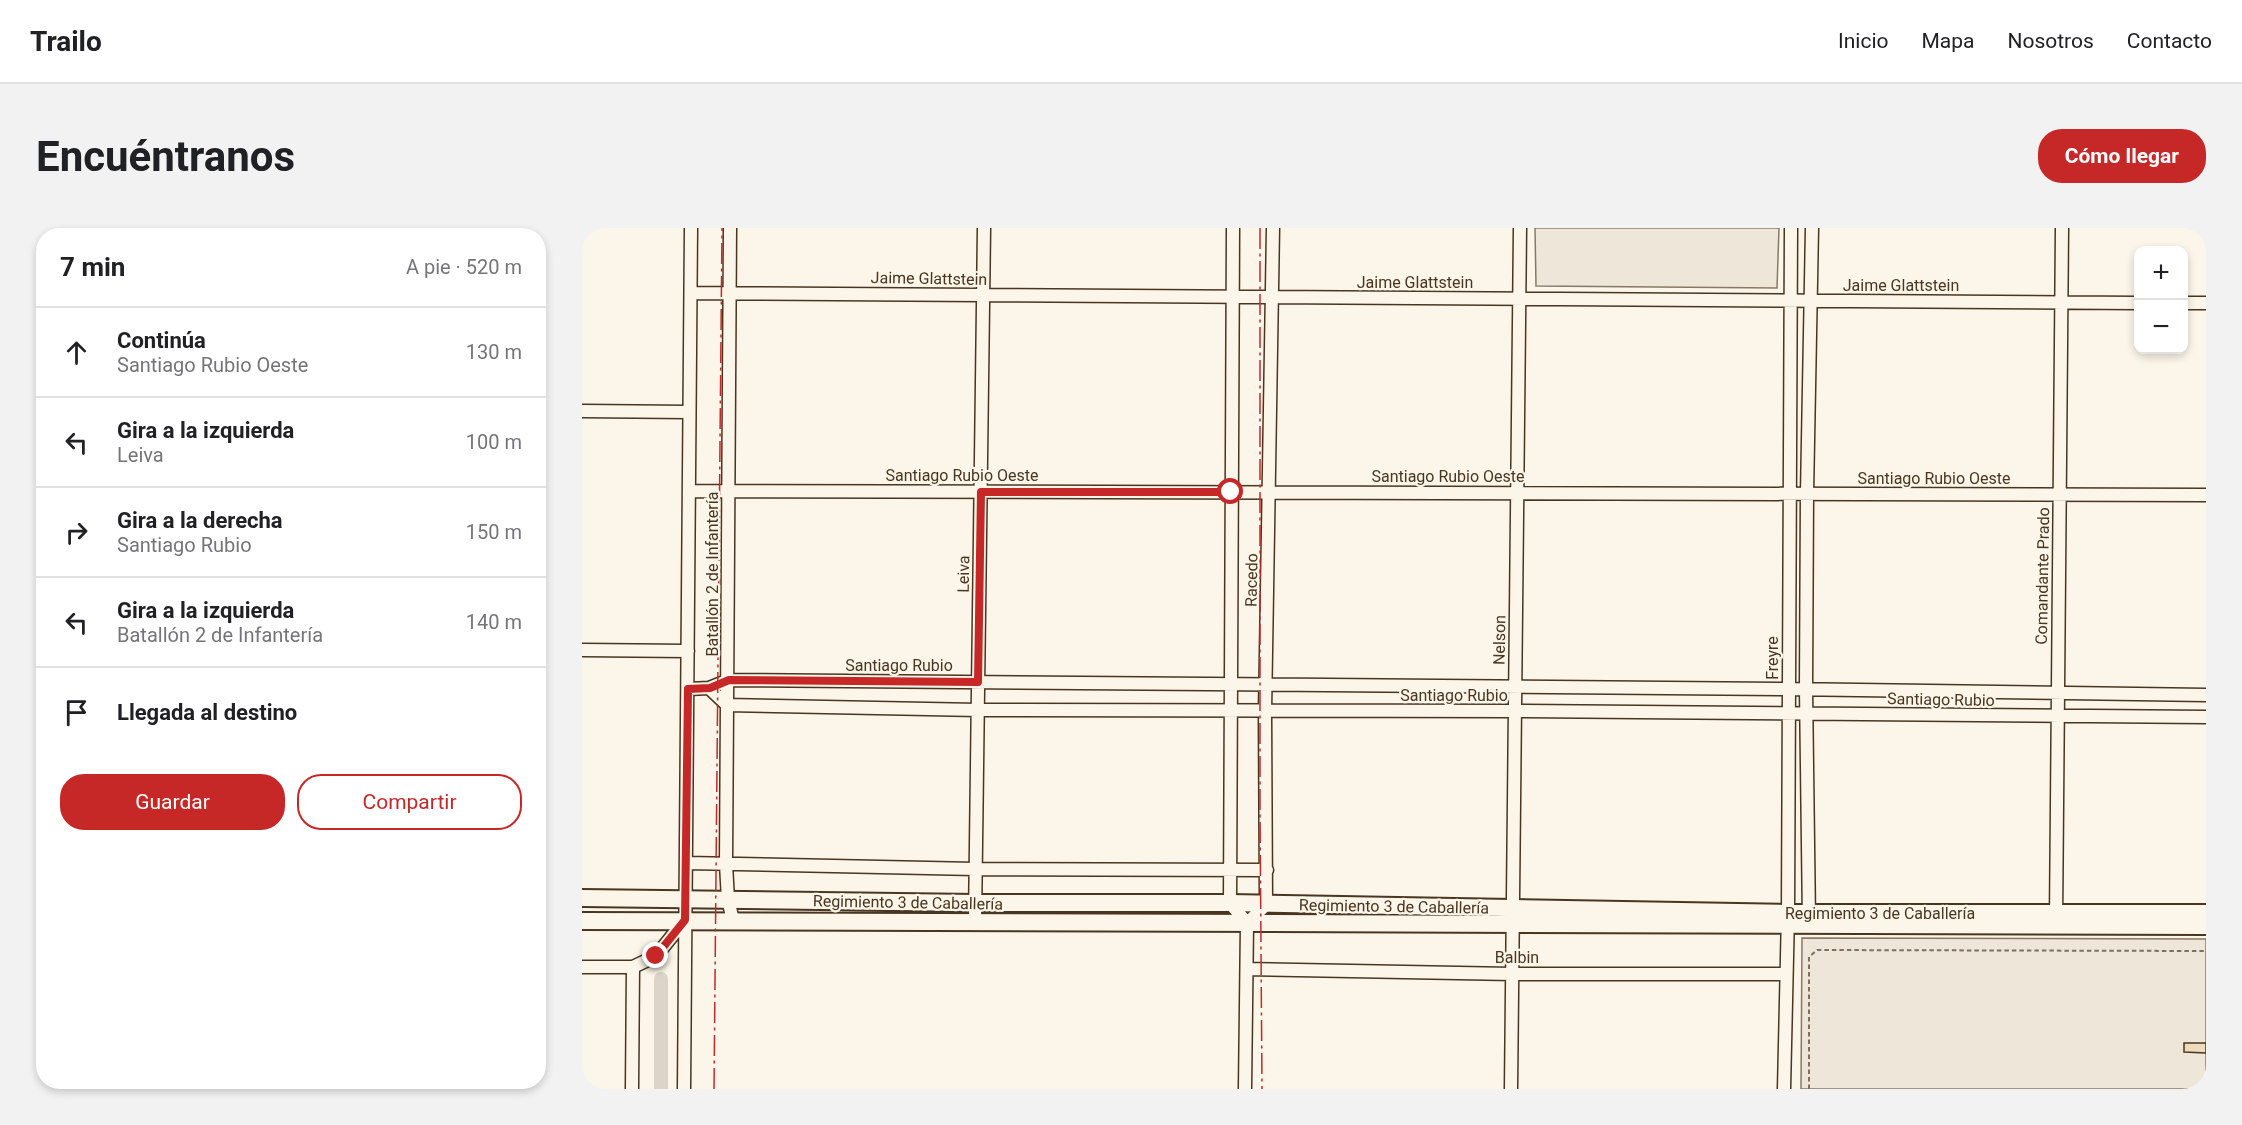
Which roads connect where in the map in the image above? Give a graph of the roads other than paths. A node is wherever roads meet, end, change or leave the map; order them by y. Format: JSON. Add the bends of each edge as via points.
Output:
{"nodes":[{"id":1,"x":691,"y":228,"type":"edge"},
{"id":2,"x":730,"y":228,"type":"edge"},
{"id":3,"x":984,"y":228,"type":"edge"},
{"id":4,"x":1233,"y":228,"type":"edge"},
{"id":5,"x":1273,"y":228,"type":"edge"},
{"id":6,"x":1520,"y":228,"type":"edge"},
{"id":7,"x":1791,"y":228,"type":"edge"},
{"id":8,"x":1812,"y":228,"type":"edge"},
{"id":9,"x":2062,"y":228,"type":"edge"},
{"id":10,"x":729,"y":292,"type":"junction"},
{"id":11,"x":691,"y":293,"type":"junction"},
{"id":12,"x":983,"y":295,"type":"junction"},
{"id":13,"x":1233,"y":296,"type":"junction"},
{"id":14,"x":1272,"y":298,"type":"junction"},
{"id":15,"x":1519,"y":298,"type":"junction"},
{"id":16,"x":1790,"y":300,"type":"junction"},
{"id":17,"x":1810,"y":300,"type":"junction"},
{"id":18,"x":2062,"y":302,"type":"junction"},
{"id":19,"x":2134,"y":303,"type":"edge"},
{"id":20,"x":2188,"y":303,"type":"edge"},
{"id":21,"x":2206,"y":303,"type":"edge"},
{"id":22,"x":582,"y":411,"type":"edge"},
{"id":23,"x":689,"y":412,"type":"junction"},
{"id":24,"x":728,"y":490,"type":"junction"},
{"id":25,"x":689,"y":491,"type":"junction"},
{"id":26,"x":981,"y":492,"type":"junction"},
{"id":27,"x":1231,"y":492,"type":"junction"},
{"id":28,"x":1268,"y":493,"type":"junction"},
{"id":29,"x":1517,"y":493,"type":"junction"},
{"id":30,"x":1790,"y":494,"type":"junction"},
{"id":31,"x":1807,"y":494,"type":"junction"},
{"id":32,"x":2060,"y":495,"type":"junction"},
{"id":33,"x":2206,"y":495,"type":"edge"},
{"id":34,"x":582,"y":650,"type":"edge"},
{"id":35,"x":688,"y":651,"type":"junction"},
{"id":36,"x":729,"y":680,"type":"junction"},
{"id":37,"x":978,"y":682,"type":"junction"},
{"id":38,"x":1229,"y":685,"type":"junction"},
{"id":39,"x":1266,"y":686,"type":"junction"},
{"id":40,"x":1515,"y":686,"type":"junction"},
{"id":41,"x":710,"y":688,"type":"junction"},
{"id":42,"x":688,"y":689,"type":"junction"},
{"id":43,"x":1788,"y":689,"type":"junction"},
{"id":44,"x":1806,"y":689,"type":"junction"},
{"id":45,"x":2057,"y":694,"type":"junction"},
{"id":46,"x":2206,"y":695,"type":"edge"},
{"id":47,"x":727,"y":705,"type":"junction"},
{"id":48,"x":978,"y":710,"type":"junction"},
{"id":49,"x":1514,"y":711,"type":"junction"},
{"id":50,"x":1230,"y":712,"type":"junction"},
{"id":51,"x":1265,"y":712,"type":"junction"},
{"id":52,"x":1788,"y":713,"type":"junction"},
{"id":53,"x":1807,"y":713,"type":"junction"},
{"id":54,"x":2058,"y":717,"type":"junction"},
{"id":55,"x":2206,"y":717,"type":"edge"},
{"id":56,"x":687,"y":863,"type":"junction"},
{"id":57,"x":726,"y":864,"type":"junction"},
{"id":58,"x":975,"y":869,"type":"junction"},
{"id":59,"x":1230,"y":870,"type":"junction"},
{"id":60,"x":1267,"y":870,"type":"junction"},
{"id":61,"x":582,"y":898,"type":"edge"},
{"id":62,"x":686,"y":899,"type":"junction"},
{"id":63,"x":728,"y":900,"type":"junction"},
{"id":64,"x":976,"y":903,"type":"junction"},
{"id":65,"x":1230,"y":903,"type":"junction"},
{"id":66,"x":1266,"y":905,"type":"junction"},
{"id":67,"x":1514,"y":907,"type":"junction"},
{"id":68,"x":2206,"y":913,"type":"edge"},
{"id":69,"x":1787,"y":919,"type":"junction"},
{"id":70,"x":1809,"y":919,"type":"junction"},
{"id":71,"x":2056,"y":919,"type":"junction"},
{"id":72,"x":685,"y":920,"type":"junction"},
{"id":73,"x":733,"y":920,"type":"junction"},
{"id":74,"x":582,"y":921,"type":"edge"},
{"id":75,"x":975,"y":921,"type":"junction"},
{"id":76,"x":1246,"y":923,"type":"junction"},
{"id":77,"x":1514,"y":925,"type":"junction"},
{"id":78,"x":2206,"y":926,"type":"edge"},
{"id":79,"x":582,"y":967,"type":"edge"},
{"id":80,"x":633,"y":967,"type":"junction"},
{"id":81,"x":1247,"y":969,"type":"junction"},
{"id":82,"x":1512,"y":974,"type":"junction"},
{"id":83,"x":1786,"y":974,"type":"junction"},
{"id":84,"x":632,"y":1089,"type":"edge"},
{"id":85,"x":684,"y":1089,"type":"edge"},
{"id":86,"x":1245,"y":1089,"type":"edge"},
{"id":87,"x":1511,"y":1089,"type":"edge"},
{"id":88,"x":1784,"y":1089,"type":"edge"}],
"edges":[{"from":1,"to":11,"type":"street","name":"Batallón 2 de Infantería"},
{"from":2,"to":10,"type":"street","name":"Batallón 2 de Infantería"},
{"from":3,"to":12,"type":"street","name":"Leiva"},
{"from":4,"to":13,"type":"street","name":"Racedo"},
{"from":5,"to":14,"type":"street","name":"Racedo"},
{"from":6,"to":15,"type":"street","name":"Nelson"},
{"from":7,"to":16,"type":"street","name":"Freyre"},
{"from":8,"to":17,"type":"street","name":"Freyre"},
{"from":9,"to":18,"type":"street","name":"Comandante Prado"},
{"from":10,"to":11,"type":"street","name":"Jaime Glattstein"},
{"from":10,"to":12,"type":"street","name":"Jaime Glattstein"},
{"from":10,"to":24,"type":"street","name":"Batallón 2 de Infantería"},
{"from":11,"to":23,"type":"street","name":"Batallón 2 de Infantería"},
{"from":12,"to":13,"type":"street","name":"Jaime Glattstein"},
{"from":12,"to":26,"type":"street","name":"Leiva"},
{"from":13,"to":14,"type":"street","name":"Jaime Glattstein"},
{"from":13,"to":27,"type":"street","name":"Racedo"},
{"from":14,"to":15,"type":"street","name":"Jaime Glattstein"},
{"from":14,"to":28,"type":"street","name":"Racedo"},
{"from":15,"to":16,"type":"street","name":"Jaime Glattstein"},
{"from":15,"to":29,"type":"street","name":"Nelson"},
{"from":16,"to":17,"type":"street","name":"Jaime Glattstein"},
{"from":16,"to":30,"type":"street","name":"Freyre"},
{"from":17,"to":18,"type":"street","name":"Jaime Glattstein"},
{"from":17,"to":31,"type":"street","name":"Freyre"},
{"from":18,"to":19,"type":"street","name":"Jaime Glattstein"},
{"from":18,"to":32,"type":"street","name":"Comandante Prado"},
{"from":20,"to":21,"type":"street"},
{"from":22,"to":23,"type":"street"},
{"from":23,"to":25,"type":"street","name":"Batallón 2 de Infantería"},
{"from":24,"to":25,"type":"street","name":"Santiago Rubio Oeste"},
{"from":24,"to":26,"type":"street","name":"Santiago Rubio Oeste"},
{"from":24,"to":36,"type":"street","name":"Batallón 2 de Infantería"},
{"from":25,"to":35,"type":"street","name":"Batallón 2 de Infantería"},
{"from":26,"to":27,"type":"street","name":"Santiago Rubio Oeste"},
{"from":26,"to":37,"type":"street","name":"Leiva"},
{"from":27,"to":28,"type":"street","name":"Santiago Rubio Oeste"},
{"from":27,"to":38,"type":"street","name":"Racedo"},
{"from":28,"to":29,"type":"street","name":"Santiago Rubio Oeste"},
{"from":28,"to":39,"type":"street","name":"Racedo"},
{"from":29,"to":30,"type":"street","name":"Santiago Rubio Oeste"},
{"from":29,"to":40,"type":"street","name":"Nelson"},
{"from":30,"to":31,"type":"street","name":"Santiago Rubio Oeste"},
{"from":30,"to":43,"type":"street","name":"Freyre"},
{"from":31,"to":32,"type":"street","name":"Santiago Rubio Oeste"},
{"from":31,"to":44,"type":"street","name":"Freyre"},
{"from":32,"to":33,"type":"street","name":"Santiago Rubio Oeste"},
{"from":32,"to":45,"type":"street","name":"Comandante Prado"},
{"from":34,"to":35,"type":"street"},
{"from":35,"to":42,"type":"street","name":"Batallón 2 de Infantería"},
{"from":36,"to":37,"type":"street","name":"Santiago Rubio"},
{"from":36,"to":41,"type":"street","name":"Santiago Rubio"},
{"from":36,"to":47,"type":"street","name":"Batallón 2 de Infantería"},
{"from":37,"to":38,"type":"street","name":"Santiago Rubio"},
{"from":37,"to":48,"type":"street","name":"Leiva"},
{"from":38,"to":39,"type":"street","name":"Santiago Rubio"},
{"from":38,"to":50,"type":"street","name":"Racedo"},
{"from":39,"to":40,"type":"street","name":"Santiago Rubio"},
{"from":39,"to":51,"type":"street","name":"Racedo"},
{"from":40,"to":43,"type":"street","name":"Santiago Rubio"},
{"from":40,"to":49,"type":"street","name":"Nelson"},
{"from":41,"to":42,"type":"street","name":"Santiago Rubio"},
{"from":41,"to":47,"type":"street"},
{"from":42,"to":56,"type":"street","name":"Batallón 2 de Infantería"},
{"from":43,"to":44,"type":"street","name":"Santiago Rubio"},
{"from":43,"to":52,"type":"street","name":"Freyre"},
{"from":44,"to":45,"type":"street","name":"Santiago Rubio"},
{"from":44,"to":53,"type":"street","name":"Freyre"},
{"from":45,"to":46,"type":"street","name":"Santiago Rubio"},
{"from":45,"to":54,"type":"street","name":"Comandante Prado"},
{"from":47,"to":48,"type":"street","name":"Santiago Rubio"},
{"from":47,"to":57,"type":"street","name":"Batallón 2 de Infantería"},
{"from":48,"to":50,"type":"street","name":"Santiago Rubio"},
{"from":48,"to":58,"type":"street","name":"Leiva"},
{"from":49,"to":51,"type":"street","name":"Santiago Rubio"},
{"from":49,"to":52,"type":"street","name":"Santiago Rubio"},
{"from":49,"to":67,"type":"street","name":"Nelson"},
{"from":50,"to":51,"type":"street","name":"Santiago Rubio"},
{"from":50,"to":59,"type":"street","name":"Racedo"},
{"from":51,"to":60,"type":"street","name":"Racedo"},
{"from":52,"to":53,"type":"street","name":"Santiago Rubio"},
{"from":52,"to":69,"type":"street","name":"Freyre"},
{"from":53,"to":54,"type":"street","name":"Santiago Rubio"},
{"from":53,"to":70,"type":"street","name":"Freyre"},
{"from":54,"to":55,"type":"street","name":"Santiago Rubio"},
{"from":54,"to":71,"type":"street","name":"Comandante Prado"},
{"from":56,"to":57,"type":"street"},
{"from":56,"to":62,"type":"street","name":"Batallón 2 de Infantería"},
{"from":57,"to":58,"type":"street"},
{"from":57,"to":63,"type":"street","name":"Batallón 2 de Infantería"},
{"from":58,"to":59,"type":"street"},
{"from":58,"to":64,"type":"street","name":"Leiva"},
{"from":59,"to":60,"type":"street"},
{"from":59,"to":65,"type":"street","name":"Racedo"},
{"from":60,"to":66,"type":"street","name":"Racedo"},
{"from":61,"to":62,"type":"street","name":"Regimiento 3 de Caballería"},
{"from":62,"to":63,"type":"street","name":"Regimiento 3 de Caballería"},
{"from":62,"to":72,"type":"street","name":"Batallón 2 de Infantería"},
{"from":63,"to":64,"type":"street","name":"Regimiento 3 de Caballería"},
{"from":63,"to":73,"type":"street","name":"Batallón 2 de Infantería"},
{"from":64,"to":65,"type":"street","name":"Regimiento 3 de Caballería"},
{"from":64,"to":75,"type":"street","name":"Leiva"},
{"from":65,"to":66,"type":"street","name":"Regimiento 3 de Caballería"},
{"from":65,"to":76,"type":"street"},
{"from":66,"to":67,"type":"street","name":"Regimiento 3 de Caballería"},
{"from":66,"to":76,"type":"street"},
{"from":67,"to":69,"type":"street","name":"Regimiento 3 de Caballería"},
{"from":67,"to":77,"type":"street","name":"Nelson"},
{"from":68,"to":71,"type":"street","name":"Regimiento 3 de Caballería"},
{"from":69,"to":70,"type":"street","name":"Regimiento 3 de Caballería"},
{"from":69,"to":77,"type":"street","name":"Regimiento 3 de Caballería"},
{"from":69,"to":83,"type":"street","name":"Freyre"},
{"from":70,"to":71,"type":"street","name":"Regimiento 3 de Caballería"},
{"from":71,"to":78,"type":"street","name":"Regimiento 3 de Caballería"},
{"from":72,"to":73,"type":"street","name":"Regimiento 3 de Caballería"},
{"from":72,"to":74,"type":"street","name":"Regimiento 3 de Caballería"},
{"from":72,"to":80,"type":"street","via":[[656,956]]},
{"from":72,"to":85,"type":"street","name":"Batallón 2 de Infantería"},
{"from":73,"to":75,"type":"street","name":"Regimiento 3 de Caballería"},
{"from":75,"to":76,"type":"street","name":"Regimiento 3 de Caballería"},
{"from":76,"to":77,"type":"street","name":"Regimiento 3 de Caballería"},
{"from":76,"to":81,"type":"street"},
{"from":77,"to":82,"type":"street","name":"Nelson"},
{"from":79,"to":80,"type":"street"},
{"from":80,"to":84,"type":"street"},
{"from":81,"to":82,"type":"street","name":"Balbin"},
{"from":81,"to":86,"type":"street"},
{"from":82,"to":83,"type":"street","name":"Balbin"},
{"from":82,"to":87,"type":"street","name":"Nelson"},
{"from":83,"to":88,"type":"street","name":"Freyre"}]}
